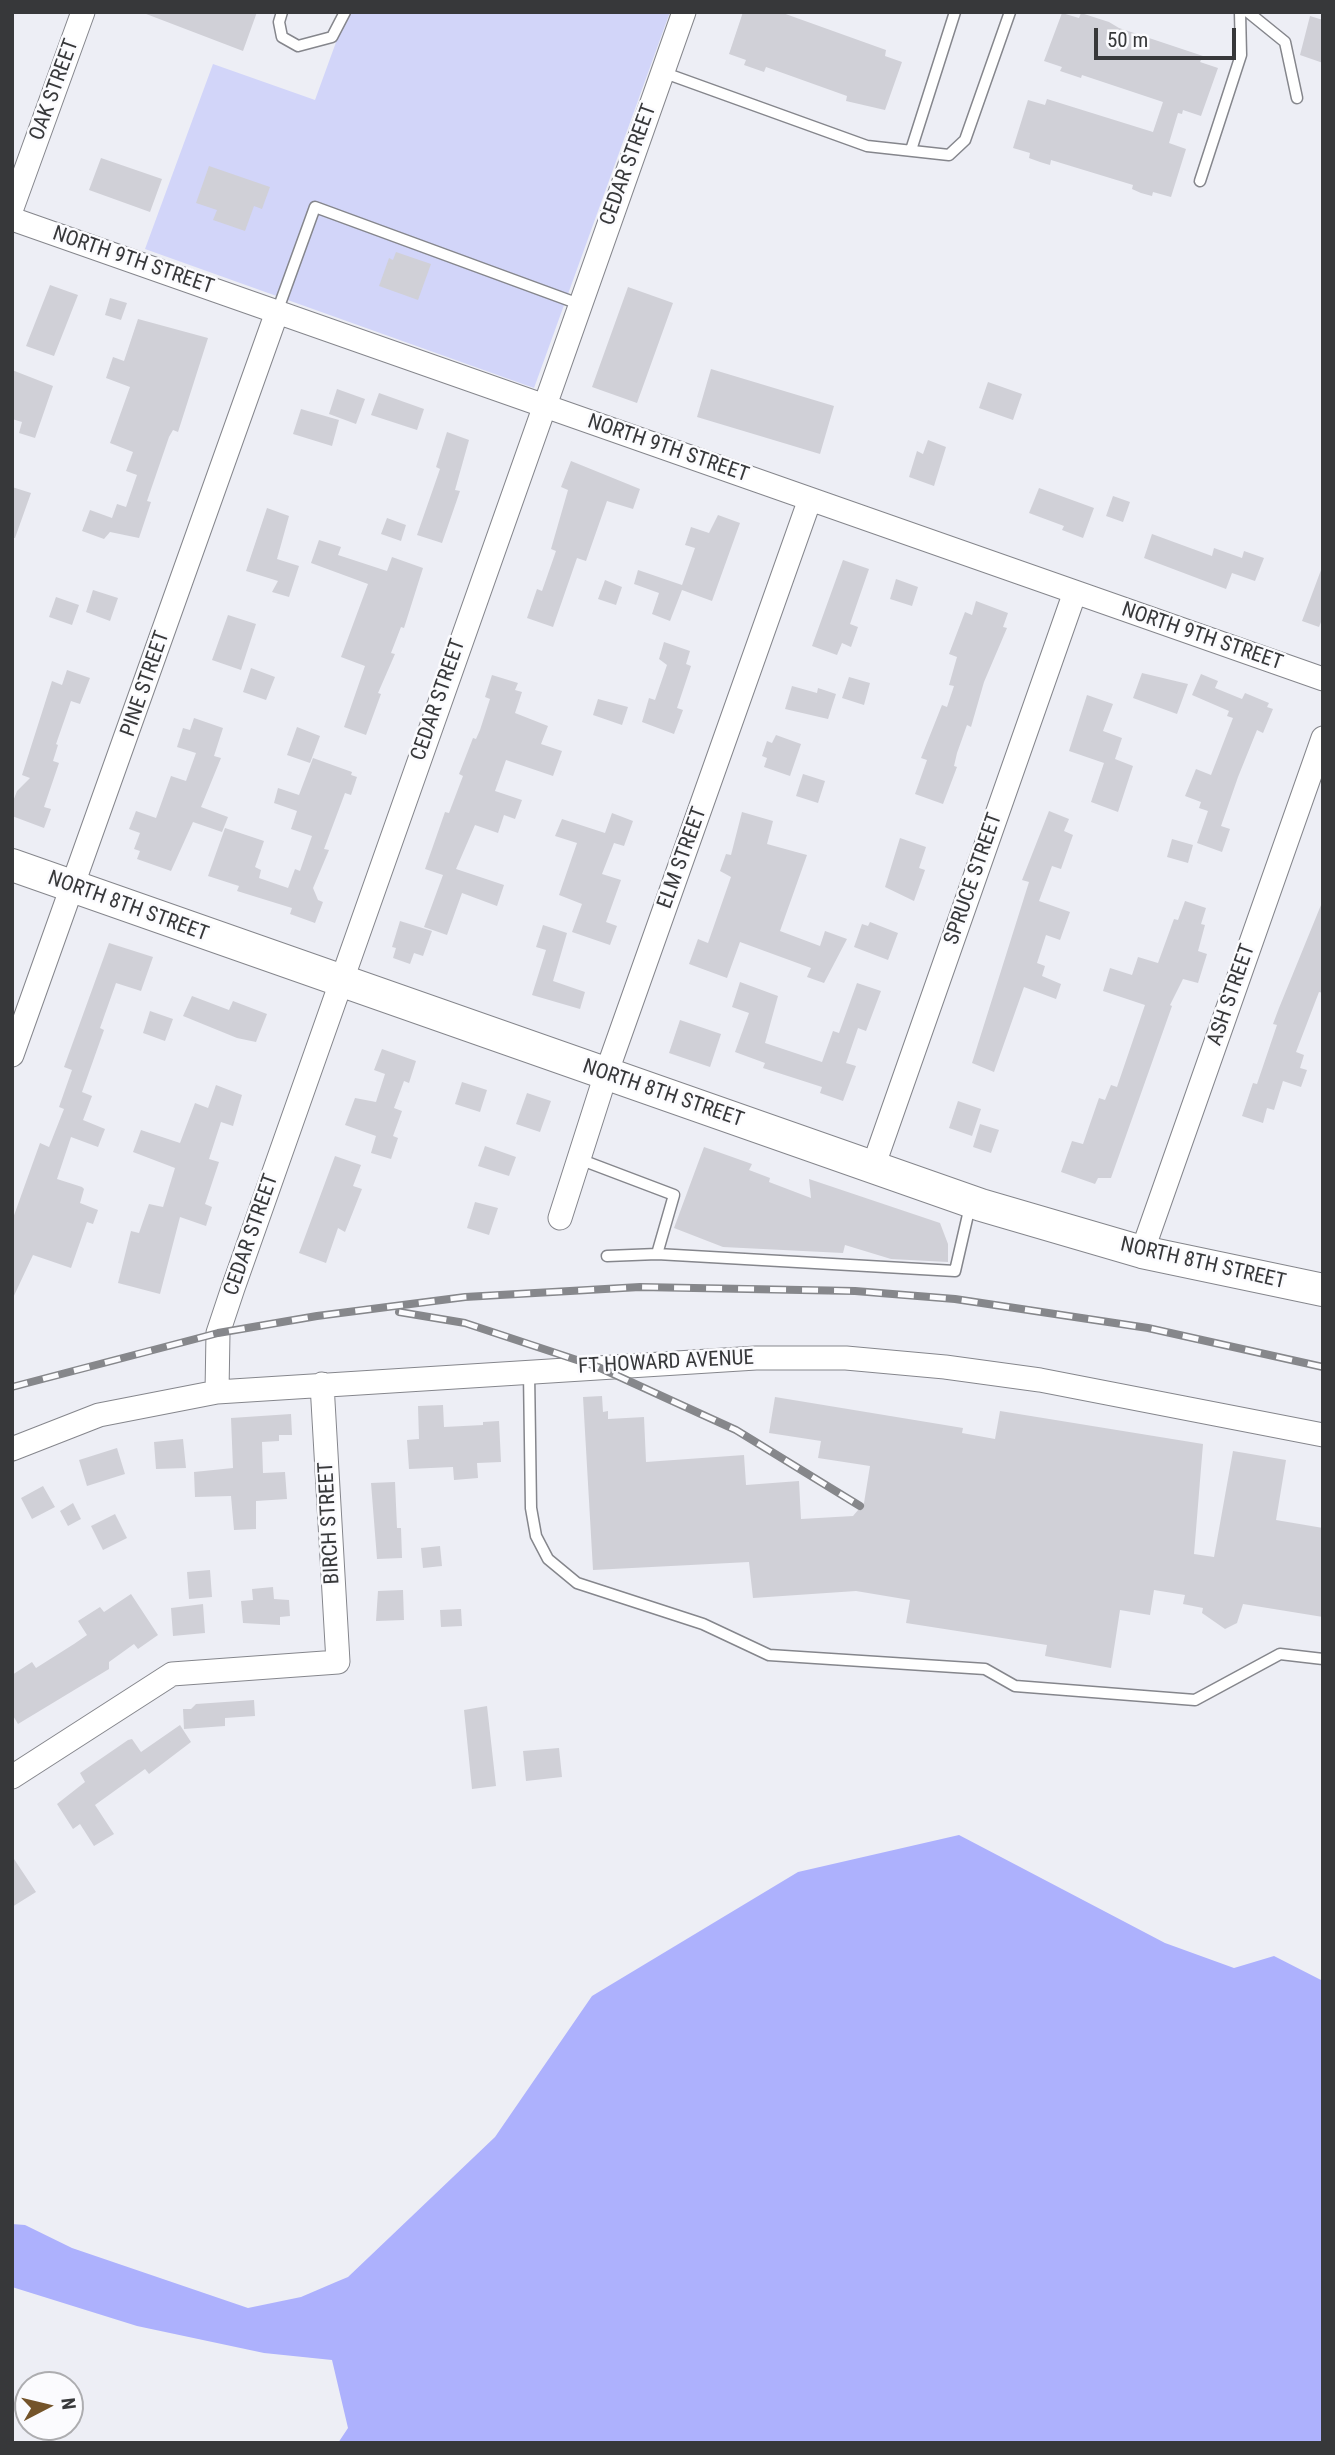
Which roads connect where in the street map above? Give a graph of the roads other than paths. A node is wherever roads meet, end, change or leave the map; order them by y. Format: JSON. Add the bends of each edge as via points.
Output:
{"nodes":[{"id":1,"x":83,"y":12,"type":"edge"},
{"id":2,"x":282,"y":12,"type":"edge"},
{"id":3,"x":345,"y":12,"type":"edge"},
{"id":4,"x":684,"y":12,"type":"edge"},
{"id":5,"x":955,"y":12,"type":"edge"},
{"id":6,"x":1010,"y":12,"type":"edge"},
{"id":7,"x":1240,"y":12,"type":"edge"},
{"id":8,"x":1248,"y":12,"type":"edge"},
{"id":9,"x":662,"y":72,"type":"junction"},
{"id":10,"x":1297,"y":98,"type":"dead end"},
{"id":11,"x":911,"y":150,"type":"junction"},
{"id":12,"x":1200,"y":181,"type":"dead end"},
{"id":13,"x":12,"y":208,"type":"edge"},
{"id":14,"x":12,"y":219,"type":"edge"},
{"id":15,"x":579,"y":304,"type":"junction"},
{"id":16,"x":277,"y":312,"type":"junction"},
{"id":17,"x":543,"y":405,"type":"junction"},
{"id":18,"x":810,"y":499,"type":"junction"},
{"id":19,"x":1074,"y":592,"type":"junction"},
{"id":20,"x":1323,"y":679,"type":"edge"},
{"id":21,"x":1323,"y":738,"type":"edge"},
{"id":22,"x":12,"y":865,"type":"edge"},
{"id":23,"x":74,"y":887,"type":"junction"},
{"id":24,"x":340,"y":982,"type":"junction"},
{"id":25,"x":12,"y":1055,"type":"edge"},
{"id":26,"x":606,"y":1074,"type":"junction"},
{"id":27,"x":579,"y":1159,"type":"junction"},
{"id":28,"x":873,"y":1167,"type":"junction"},
{"id":29,"x":971,"y":1201,"type":"junction"},
{"id":30,"x":560,"y":1218,"type":"dead end"},
{"id":31,"x":1142,"y":1252,"type":"junction"},
{"id":32,"x":657,"y":1254,"type":"junction"},
{"id":33,"x":607,"y":1256,"type":"dead end"},
{"id":34,"x":1323,"y":1290,"type":"edge"},
{"id":35,"x":528,"y":1371,"type":"junction"},
{"id":36,"x":322,"y":1384,"type":"junction"},
{"id":37,"x":217,"y":1392,"type":"junction"},
{"id":38,"x":1323,"y":1435,"type":"edge"},
{"id":39,"x":12,"y":1449,"type":"edge"},
{"id":40,"x":1323,"y":1659,"type":"edge"},
{"id":41,"x":12,"y":1777,"type":"edge"}],
"edges":[{"from":1,"to":13,"type":"street","name":"OAK STREET"},
{"from":2,"to":3,"type":"lane","via":[[282,37],[298,46],[332,37]]},
{"from":4,"to":9,"type":"street","name":"CEDAR STREET"},
{"from":5,"to":11,"type":"lane"},
{"from":6,"to":11,"type":"lane","via":[[965,140],[949,155]]},
{"from":7,"to":12,"type":"lane","via":[[1241,55]]},
{"from":8,"to":10,"type":"lane","via":[[1285,42]]},
{"from":9,"to":11,"type":"lane","via":[[856,142]]},
{"from":9,"to":15,"type":"street","name":"CEDAR STREET"},
{"from":14,"to":16,"type":"street","name":"NORTH 9TH STREET"},
{"from":15,"to":16,"type":"lane","via":[[315,207]]},
{"from":15,"to":17,"type":"street","name":"CEDAR STREET"},
{"from":16,"to":17,"type":"street","name":"NORTH 9TH STREET"},
{"from":16,"to":23,"type":"street","name":"PINE STREET"},
{"from":17,"to":18,"type":"street","name":"NORTH 9TH STREET"},
{"from":17,"to":24,"type":"street","name":"CEDAR STREET"},
{"from":18,"to":19,"type":"street","name":"NORTH 9TH STREET"},
{"from":18,"to":26,"type":"street","name":"ELM STREET"},
{"from":19,"to":20,"type":"street","name":"NORTH 9TH STREET"},
{"from":19,"to":28,"type":"street","name":"SPRUCE STREET"},
{"from":21,"to":31,"type":"street","name":"ASH STREET"},
{"from":22,"to":23,"type":"main road","name":"NORTH 8TH STREET"},
{"from":23,"to":24,"type":"main road","name":"NORTH 8TH STREET"},
{"from":23,"to":25,"type":"street","name":"PINE STREET"},
{"from":24,"to":26,"type":"main road","name":"NORTH 8TH STREET"},
{"from":24,"to":37,"type":"street","name":"CEDAR STREET","via":[[218,1333]]},
{"from":26,"to":27,"type":"street","name":"ELM STREET"},
{"from":26,"to":28,"type":"main road","name":"NORTH 8TH STREET"},
{"from":27,"to":30,"type":"street","name":"ELM STREET"},
{"from":27,"to":32,"type":"lane","via":[[674,1195]]},
{"from":28,"to":29,"type":"main road","name":"NORTH 8TH STREET"},
{"from":29,"to":31,"type":"main road","name":"NORTH 8TH STREET"},
{"from":29,"to":32,"type":"lane","via":[[955,1271]]},
{"from":31,"to":34,"type":"main road","name":"NORTH 8TH STREET"},
{"from":32,"to":33,"type":"lane"},
{"from":35,"to":36,"type":"street","name":"FT HOWARD AVENUE"},
{"from":35,"to":38,"type":"street","name":"FT HOWARD AVENUE","via":[[756,1358],[858,1359],[1040,1380]]},
{"from":35,"to":40,"type":"lane","via":[[531,1508],[536,1536],[548,1559],[577,1583],[703,1624],[769,1655],[985,1669],[1016,1686],[1195,1700],[1280,1654]]},
{"from":36,"to":37,"type":"street","name":"FT HOWARD AVENUE"},
{"from":36,"to":41,"type":"street","name":"BIRCH STREET","via":[[338,1662],[172,1674]]},
{"from":37,"to":39,"type":"street","name":"FT HOWARD AVENUE","via":[[99,1415]]}]}
